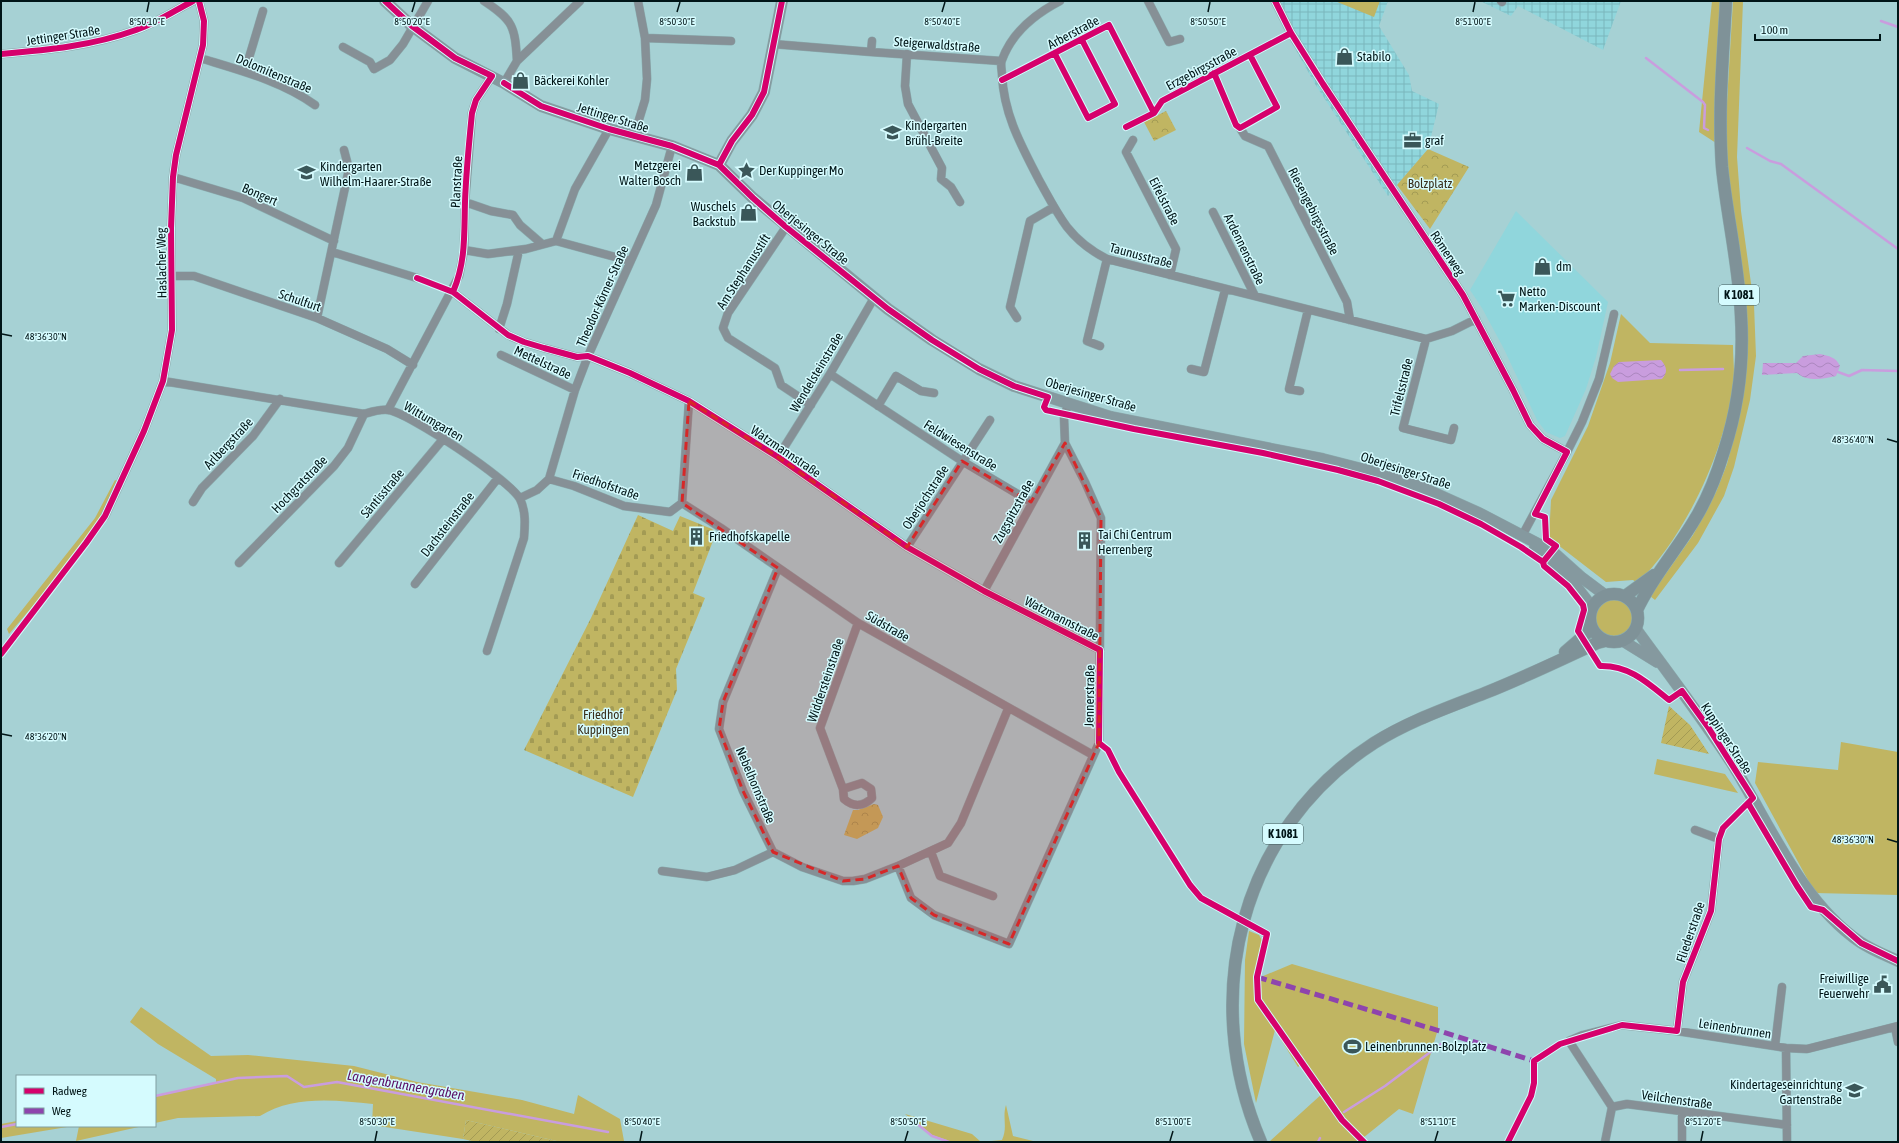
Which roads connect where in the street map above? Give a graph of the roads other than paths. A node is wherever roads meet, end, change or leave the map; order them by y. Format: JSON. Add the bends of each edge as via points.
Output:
{"nodes":[{"id":1,"x":193,"y":1,"type":"edge"},
{"id":2,"x":200,"y":1,"type":"edge"},
{"id":3,"x":385,"y":1,"type":"edge"},
{"id":4,"x":428,"y":1,"type":"edge"},
{"id":5,"x":484,"y":1,"type":"edge"},
{"id":6,"x":580,"y":1,"type":"edge"},
{"id":7,"x":638,"y":1,"type":"edge"},
{"id":8,"x":782,"y":1,"type":"edge"},
{"id":9,"x":1060,"y":1,"type":"edge"},
{"id":10,"x":1148,"y":1,"type":"edge"},
{"id":11,"x":1275,"y":1,"type":"edge"},
{"id":12,"x":1726,"y":1,"type":"edge"},
{"id":13,"x":1043,"y":5,"type":"edge"},
{"id":14,"x":263,"y":11,"type":"dead end"},
{"id":15,"x":412,"y":26,"type":"junction"},
{"id":16,"x":645,"y":38,"type":"junction"},
{"id":17,"x":1180,"y":39,"type":"dead end"},
{"id":18,"x":731,"y":41,"type":"dead end"},
{"id":19,"x":872,"y":41,"type":"dead end"},
{"id":20,"x":773,"y":44,"type":"junction"},
{"id":21,"x":344,"y":47,"type":"dead end"},
{"id":22,"x":871,"y":52,"type":"junction"},
{"id":23,"x":1,"y":54,"type":"edge"},
{"id":24,"x":907,"y":54,"type":"junction"},
{"id":25,"x":200,"y":58,"type":"junction"},
{"id":26,"x":517,"y":61,"type":"junction"},
{"id":27,"x":1001,"y":61,"type":"junction"},
{"id":28,"x":245,"y":71,"type":"junction"},
{"id":29,"x":492,"y":76,"type":"junction"},
{"id":30,"x":504,"y":83,"type":"junction"},
{"id":31,"x":315,"y":105,"type":"dead end"},
{"id":32,"x":1240,"y":128,"type":"dead end"},
{"id":33,"x":609,"y":129,"type":"junction"},
{"id":34,"x":634,"y":136,"type":"junction"},
{"id":35,"x":1132,"y":140,"type":"dead end"},
{"id":36,"x":672,"y":146,"type":"junction"},
{"id":37,"x":344,"y":150,"type":"dead end"},
{"id":38,"x":719,"y":165,"type":"junction"},
{"id":39,"x":173,"y":177,"type":"junction"},
{"id":40,"x":465,"y":202,"type":"junction"},
{"id":41,"x":960,"y":202,"type":"dead end"},
{"id":42,"x":1054,"y":207,"type":"junction"},
{"id":43,"x":1213,"y":212,"type":"dead end"},
{"id":44,"x":786,"y":227,"type":"junction"},
{"id":45,"x":556,"y":240,"type":"junction"},
{"id":46,"x":334,"y":241,"type":"junction"},
{"id":47,"x":542,"y":244,"type":"junction"},
{"id":48,"x":464,"y":250,"type":"junction"},
{"id":49,"x":519,"y":250,"type":"junction"},
{"id":50,"x":332,"y":252,"type":"junction"},
{"id":51,"x":1107,"y":259,"type":"junction"},
{"id":52,"x":630,"y":261,"type":"junction"},
{"id":53,"x":1170,"y":275,"type":"junction"},
{"id":54,"x":172,"y":276,"type":"junction"},
{"id":55,"x":417,"y":278,"type":"dead end"},
{"id":56,"x":1225,"y":290,"type":"junction"},
{"id":57,"x":453,"y":292,"type":"junction"},
{"id":58,"x":1255,"y":296,"type":"junction"},
{"id":59,"x":874,"y":298,"type":"junction"},
{"id":60,"x":1308,"y":310,"type":"junction"},
{"id":61,"x":1614,"y":314,"type":"dead end"},
{"id":62,"x":317,"y":318,"type":"junction"},
{"id":63,"x":1017,"y":318,"type":"dead end"},
{"id":64,"x":1476,"y":319,"type":"junction"},
{"id":65,"x":1350,"y":320,"type":"junction"},
{"id":66,"x":499,"y":329,"type":"junction"},
{"id":67,"x":1426,"y":339,"type":"junction"},
{"id":68,"x":1100,"y":346,"type":"dead end"},
{"id":69,"x":501,"y":355,"type":"dead end"},
{"id":70,"x":588,"y":356,"type":"junction"},
{"id":71,"x":413,"y":365,"type":"junction"},
{"id":72,"x":1191,"y":369,"type":"dead end"},
{"id":73,"x":830,"y":374,"type":"junction"},
{"id":74,"x":163,"y":381,"type":"junction"},
{"id":75,"x":575,"y":390,"type":"junction"},
{"id":76,"x":1300,"y":391,"type":"dead end"},
{"id":77,"x":934,"y":393,"type":"dead end"},
{"id":78,"x":280,"y":399,"type":"junction"},
{"id":79,"x":690,"y":402,"type":"junction"},
{"id":80,"x":1068,"y":404,"type":"junction"},
{"id":81,"x":811,"y":405,"type":"junction"},
{"id":82,"x":878,"y":406,"type":"junction"},
{"id":83,"x":388,"y":410,"type":"junction"},
{"id":84,"x":364,"y":414,"type":"junction"},
{"id":85,"x":990,"y":420,"type":"dead end"},
{"id":86,"x":1454,"y":428,"type":"dead end"},
{"id":87,"x":444,"y":438,"type":"junction"},
{"id":88,"x":1065,"y":443,"type":"junction"},
{"id":89,"x":1567,"y":452,"type":"junction"},
{"id":90,"x":778,"y":457,"type":"junction"},
{"id":91,"x":962,"y":461,"type":"junction"},
{"id":92,"x":498,"y":478,"type":"junction"},
{"id":93,"x":549,"y":479,"type":"junction"},
{"id":94,"x":520,"y":498,"type":"junction"},
{"id":95,"x":193,"y":502,"type":"dead end"},
{"id":96,"x":1031,"y":502,"type":"junction"},
{"id":97,"x":682,"y":503,"type":"junction"},
{"id":98,"x":105,"y":516,"type":"dead end"},
{"id":99,"x":1526,"y":538,"type":"junction"},
{"id":100,"x":907,"y":547,"type":"junction"},
{"id":101,"x":238,"y":563,"type":"dead end"},
{"id":102,"x":339,"y":563,"type":"dead end"},
{"id":103,"x":778,"y":568,"type":"junction"},
{"id":104,"x":1660,"y":571,"type":"junction"},
{"id":105,"x":415,"y":584,"type":"dead end"},
{"id":106,"x":984,"y":591,"type":"junction"},
{"id":107,"x":1605,"y":595,"type":"junction"},
{"id":108,"x":1625,"y":596,"type":"junction"},
{"id":109,"x":1592,"y":607,"type":"junction"},
{"id":110,"x":1637,"y":610,"type":"junction"},
{"id":111,"x":858,"y":623,"type":"junction"},
{"id":112,"x":1590,"y":625,"type":"junction"},
{"id":113,"x":1636,"y":629,"type":"junction"},
{"id":114,"x":1605,"y":641,"type":"junction"},
{"id":115,"x":1623,"y":641,"type":"junction"},
{"id":116,"x":1100,"y":650,"type":"junction"},
{"id":117,"x":487,"y":651,"type":"dead end"},
{"id":118,"x":1550,"y":664,"type":"junction"},
{"id":119,"x":1661,"y":665,"type":"junction"},
{"id":120,"x":1008,"y":709,"type":"junction"},
{"id":121,"x":1093,"y":755,"type":"junction"},
{"id":122,"x":844,"y":789,"type":"dead end"},
{"id":123,"x":1695,"y":830,"type":"dead end"},
{"id":124,"x":773,"y":852,"type":"junction"},
{"id":125,"x":931,"y":852,"type":"junction"},
{"id":126,"x":898,"y":866,"type":"junction"},
{"id":127,"x":662,"y":871,"type":"dead end"},
{"id":128,"x":993,"y":896,"type":"dead end"},
{"id":129,"x":1898,"y":961,"type":"edge"},
{"id":130,"x":1782,"y":987,"type":"dead end"},
{"id":131,"x":1897,"y":1027,"type":"edge"},
{"id":132,"x":1677,"y":1031,"type":"junction"},
{"id":133,"x":1898,"y":1042,"type":"edge"},
{"id":134,"x":1775,"y":1046,"type":"junction"},
{"id":135,"x":1786,"y":1048,"type":"junction"},
{"id":136,"x":1612,"y":1107,"type":"junction"},
{"id":137,"x":1682,"y":1112,"type":"junction"},
{"id":138,"x":1787,"y":1125,"type":"junction"},
{"id":139,"x":1261,"y":1142,"type":"edge"},
{"id":140,"x":1605,"y":1142,"type":"edge"},
{"id":141,"x":1682,"y":1142,"type":"edge"},
{"id":142,"x":1787,"y":1142,"type":"edge"}],
"edges":[{"from":1,"to":23,"type":"street","name":"Jettinger Straße","via":[[137,30],[99,42],[56,50]]},
{"from":2,"to":25,"type":"street","name":"Haslacher Weg","via":[[204,22]]},
{"from":3,"to":15,"type":"main road","name":"Jettinger Straße"},
{"from":4,"to":15,"type":"street"},
{"from":5,"to":26,"type":"street","via":[[504,14],[512,24]]},
{"from":6,"to":26,"type":"street"},
{"from":7,"to":16,"type":"street"},
{"from":8,"to":20,"type":"main road"},
{"from":9,"to":13,"type":"street"},
{"from":10,"to":17,"type":"street","via":[[1169,42]]},
{"from":11,"to":64,"type":"street","name":"Römerweg","via":[[1322,84],[1463,295]]},
{"from":12,"to":104,"type":"main road","number":"K 1081","via":[[1721,139],[1725,197],[1741,310],[1740,376],[1733,421],[1712,485],[1696,519]]},
{"from":13,"to":27,"type":"street","via":[[1017,31]]},
{"from":14,"to":28,"type":"street"},
{"from":15,"to":21,"type":"street","via":[[403,44],[390,60],[374,69],[370,62]]},
{"from":15,"to":29,"type":"main road","name":"Jettinger Straße","via":[[455,58]]},
{"from":16,"to":18,"type":"street"},
{"from":16,"to":34,"type":"street","via":[[645,100]]},
{"from":19,"to":22,"type":"street"},
{"from":20,"to":22,"type":"street","name":"Steigerwaldstraße"},
{"from":20,"to":38,"type":"main road","via":[[764,92]]},
{"from":22,"to":24,"type":"street","name":"Steigerwaldstraße"},
{"from":24,"to":27,"type":"street","name":"Steigerwaldstraße"},
{"from":24,"to":41,"type":"street","via":[[905,86],[908,104],[942,168],[941,179],[951,187]]},
{"from":25,"to":28,"type":"street","name":"Dolomitenstraße"},
{"from":25,"to":39,"type":"street","name":"Haslacher Weg"},
{"from":26,"to":30,"type":"street"},
{"from":27,"to":42,"type":"street","name":"Taunusstraße","via":[[1005,102],[1016,136]]},
{"from":28,"to":31,"type":"street","name":"Dolomitenstraße","via":[[304,97]]},
{"from":29,"to":30,"type":"main road","name":"Jettinger Straße"},
{"from":29,"to":40,"type":"street","name":"Planstraße","via":[[476,100],[472,113]]},
{"from":30,"to":33,"type":"main road","name":"Jettinger Straße","via":[[541,106]]},
{"from":32,"to":65,"type":"street","name":"Riesengebirgsstraße","via":[[1245,136],[1268,146],[1347,302]]},
{"from":33,"to":34,"type":"main road","name":"Jettinger Straße"},
{"from":33,"to":45,"type":"street","via":[[575,190]]},
{"from":34,"to":36,"type":"main road","name":"Jettinger Straße"},
{"from":35,"to":53,"type":"street","name":"Eifelstraße","via":[[1126,152],[1176,249]]},
{"from":36,"to":38,"type":"main road","name":"Jettinger Straße"},
{"from":36,"to":52,"type":"street","name":"Theodor-Körner-Straße","via":[[656,205]]},
{"from":37,"to":46,"type":"street","via":[[349,169]]},
{"from":38,"to":44,"type":"main road","name":"Oberjesinger Straße"},
{"from":39,"to":46,"type":"street","name":"Bongert","via":[[243,198]]},
{"from":39,"to":54,"type":"street","name":"Haslacher Weg"},
{"from":40,"to":47,"type":"street","via":[[513,215],[520,226]]},
{"from":40,"to":48,"type":"street","name":"Planstraße"},
{"from":42,"to":51,"type":"street","name":"Taunusstraße","via":[[1068,228],[1089,250]]},
{"from":42,"to":63,"type":"street","via":[[1030,221],[1010,307]]},
{"from":43,"to":58,"type":"street","name":"Ardennenstraße"},
{"from":44,"to":59,"type":"main road","name":"Oberjesinger Straße"},
{"from":44,"to":81,"type":"street","name":"Am Stephanusstift","via":[[728,313],[723,328],[728,338],[775,368],[781,385]]},
{"from":45,"to":47,"type":"street"},
{"from":45,"to":52,"type":"street"},
{"from":46,"to":50,"type":"street"},
{"from":47,"to":49,"type":"street"},
{"from":48,"to":49,"type":"street","via":[[488,254]]},
{"from":48,"to":57,"type":"street","name":"Planstraße"},
{"from":49,"to":66,"type":"street"},
{"from":50,"to":55,"type":"street"},
{"from":50,"to":62,"type":"street"},
{"from":51,"to":53,"type":"street","name":"Taunusstraße"},
{"from":51,"to":68,"type":"street","via":[[1087,341]]},
{"from":52,"to":70,"type":"street","name":"Theodor-Körner-Straße"},
{"from":53,"to":56,"type":"street","name":"Taunusstraße"},
{"from":54,"to":62,"type":"street","name":"Schulfurt","via":[[194,276]]},
{"from":54,"to":74,"type":"street","name":"Haslacher Weg","via":[[172,330]]},
{"from":56,"to":58,"type":"street","name":"Taunusstraße"},
{"from":56,"to":72,"type":"street","via":[[1204,372]]},
{"from":57,"to":66,"type":"street","name":"Watzmannstraße"},
{"from":57,"to":71,"type":"street","name":"Planstraße"},
{"from":58,"to":60,"type":"street","name":"Taunusstraße"},
{"from":59,"to":73,"type":"street","name":"Wendelsteinstraße"},
{"from":59,"to":80,"type":"main road","name":"Oberjesinger Straße","via":[[932,340],[979,369],[1014,386]]},
{"from":60,"to":65,"type":"street","name":"Taunusstraße"},
{"from":60,"to":76,"type":"street","via":[[1289,389]]},
{"from":61,"to":89,"type":"street","via":[[1599,378]]},
{"from":62,"to":71,"type":"street","name":"Schulfurt","via":[[387,349]]},
{"from":64,"to":67,"type":"street","via":[[1452,331]]},
{"from":64,"to":89,"type":"street","name":"Römerweg","via":[[1530,425],[1543,439]]},
{"from":65,"to":67,"type":"street","name":"Taunusstraße"},
{"from":66,"to":70,"type":"street","name":"Watzmannstraße","via":[[524,342],[577,357]]},
{"from":67,"to":86,"type":"street","name":"Trifelsstraße","via":[[1404,428],[1451,440]]},
{"from":69,"to":75,"type":"street","name":"Mettelstraße"},
{"from":70,"to":75,"type":"street","name":"Theodor-Körner-Straße"},
{"from":70,"to":79,"type":"street","name":"Watzmannstraße"},
{"from":71,"to":83,"type":"street","name":"Planstraße"},
{"from":73,"to":81,"type":"street","name":"Wendelsteinstraße"},
{"from":73,"to":82,"type":"street","name":"Feldwiesenstraße"},
{"from":74,"to":78,"type":"street","name":"Wittumgarten"},
{"from":74,"to":98,"type":"street","name":"Haslacher Weg","via":[[144,431]]},
{"from":75,"to":93,"type":"street","name":"Theodor-Körner-Straße"},
{"from":77,"to":82,"type":"street","via":[[921,391],[896,376]]},
{"from":78,"to":84,"type":"street","name":"Wittumgarten"},
{"from":78,"to":95,"type":"street","name":"Arlbergstraße","via":[[253,436],[202,488]]},
{"from":79,"to":90,"type":"street","name":"Watzmannstraße"},
{"from":79,"to":97,"type":"street"},
{"from":80,"to":88,"type":"street","name":"Jennerstraße","via":[[1064,418]]},
{"from":80,"to":99,"type":"main road","name":"Oberjesinger Straße","via":[[1129,421],[1266,447],[1387,476],[1442,495]]},
{"from":81,"to":90,"type":"street","name":"Wendelsteinstraße"},
{"from":82,"to":91,"type":"street","name":"Feldwiesenstraße"},
{"from":83,"to":84,"type":"street","name":"Wittumgarten"},
{"from":83,"to":87,"type":"street","name":"Wittumgarten"},
{"from":84,"to":101,"type":"street","name":"Hochgratstraße","via":[[348,448],[334,466]]},
{"from":85,"to":91,"type":"street","name":"Oberjochstraße"},
{"from":87,"to":92,"type":"street","name":"Wittumgarten"},
{"from":87,"to":102,"type":"street","name":"Säntisstraße"},
{"from":88,"to":96,"type":"street","name":"Zugspitzstraße"},
{"from":88,"to":116,"type":"street","name":"Jennerstraße","via":[[1101,518]]},
{"from":89,"to":99,"type":"street"},
{"from":90,"to":100,"type":"street","name":"Watzmannstraße"},
{"from":91,"to":96,"type":"street","name":"Feldwiesenstraße"},
{"from":91,"to":100,"type":"street","name":"Oberjochstraße"},
{"from":92,"to":94,"type":"street","name":"Wittumgarten"},
{"from":92,"to":105,"type":"street","name":"Dachsteinstraße"},
{"from":93,"to":94,"type":"street","via":[[537,490]]},
{"from":93,"to":97,"type":"street","name":"Friedhofstraße","via":[[624,506],[670,512]]},
{"from":94,"to":117,"type":"street","via":[[526,519],[524,538]]},
{"from":96,"to":106,"type":"street","name":"Zugspitzstraße"},
{"from":97,"to":103,"type":"street","name":"Südstraße"},
{"from":99,"to":107,"type":"main road","via":[[1552,551]]},
{"from":99,"to":109,"type":"main road","via":[[1571,580]]},
{"from":100,"to":106,"type":"street","name":"Watzmannstraße"},
{"from":103,"to":111,"type":"street","name":"Südstraße"},
{"from":103,"to":124,"type":"street","name":"Nebelhornstraße","via":[[723,702],[719,729],[743,791]]},
{"from":104,"to":108,"type":"main road","number":"K 1081"},
{"from":104,"to":110,"type":"main road","number":"K 1081"},
{"from":106,"to":116,"type":"street","name":"Watzmannstraße"},
{"from":107,"to":108,"type":"main road"},
{"from":107,"to":109,"type":"main road"},
{"from":108,"to":110,"type":"main road"},
{"from":109,"to":112,"type":"main road"},
{"from":110,"to":113,"type":"main road"},
{"from":111,"to":120,"type":"street","name":"Südstraße"},
{"from":111,"to":122,"type":"street","name":"Widdersteinstraße","via":[[820,728]]},
{"from":112,"to":114,"type":"main road","via":[[1597,636]]},
{"from":112,"to":118,"type":"main road","number":"K 1081","via":[[1582,638]]},
{"from":113,"to":115,"type":"main road"},
{"from":113,"to":119,"type":"main road","name":"Kuppinger Straße"},
{"from":114,"to":115,"type":"main road"},
{"from":114,"to":118,"type":"main road","number":"K 1081"},
{"from":115,"to":119,"type":"main road","name":"Kuppinger Straße"},
{"from":116,"to":121,"type":"street","name":"Jennerstraße","via":[[1099,743]]},
{"from":118,"to":139,"type":"main road","number":"K 1081","via":[[1417,720],[1374,743],[1327,780],[1297,813],[1277,842],[1262,869],[1246,912],[1238,942],[1232,986],[1236,1064]]},
{"from":119,"to":129,"type":"main road","name":"Kuppinger Straße","via":[[1708,727],[1803,884],[1823,910],[1861,943]]},
{"from":120,"to":121,"type":"street","name":"Südstraße"},
{"from":120,"to":125,"type":"street","via":[[961,823],[948,843]]},
{"from":121,"to":126,"type":"street","name":"Jennerstraße","via":[[1009,944],[934,915],[911,898]]},
{"from":123,"to":132,"type":"street","name":"Fliederstraße","via":[[1719,839],[1711,912],[1683,982]]},
{"from":124,"to":126,"type":"street","via":[[843,881],[865,879]]},
{"from":124,"to":127,"type":"street","via":[[735,870],[707,878]]},
{"from":125,"to":126,"type":"street"},
{"from":125,"to":128,"type":"street","via":[[940,876]]},
{"from":130,"to":134,"type":"street"},
{"from":131,"to":133,"type":"street"},
{"from":131,"to":135,"type":"street","name":"Leinenbrunnen","via":[[1807,1049]]},
{"from":132,"to":134,"type":"street","name":"Leinenbrunnen"},
{"from":132,"to":136,"type":"street","name":"Leinenbrunnen","via":[[1622,1025],[1568,1041]]},
{"from":134,"to":135,"type":"street","name":"Leinenbrunnen"},
{"from":135,"to":138,"type":"street"},
{"from":136,"to":137,"type":"street","name":"Veilchenstraße","via":[[1627,1104]]},
{"from":136,"to":140,"type":"street"},
{"from":137,"to":138,"type":"street","name":"Veilchenstraße"},
{"from":137,"to":141,"type":"street"},
{"from":138,"to":142,"type":"street"}]}
